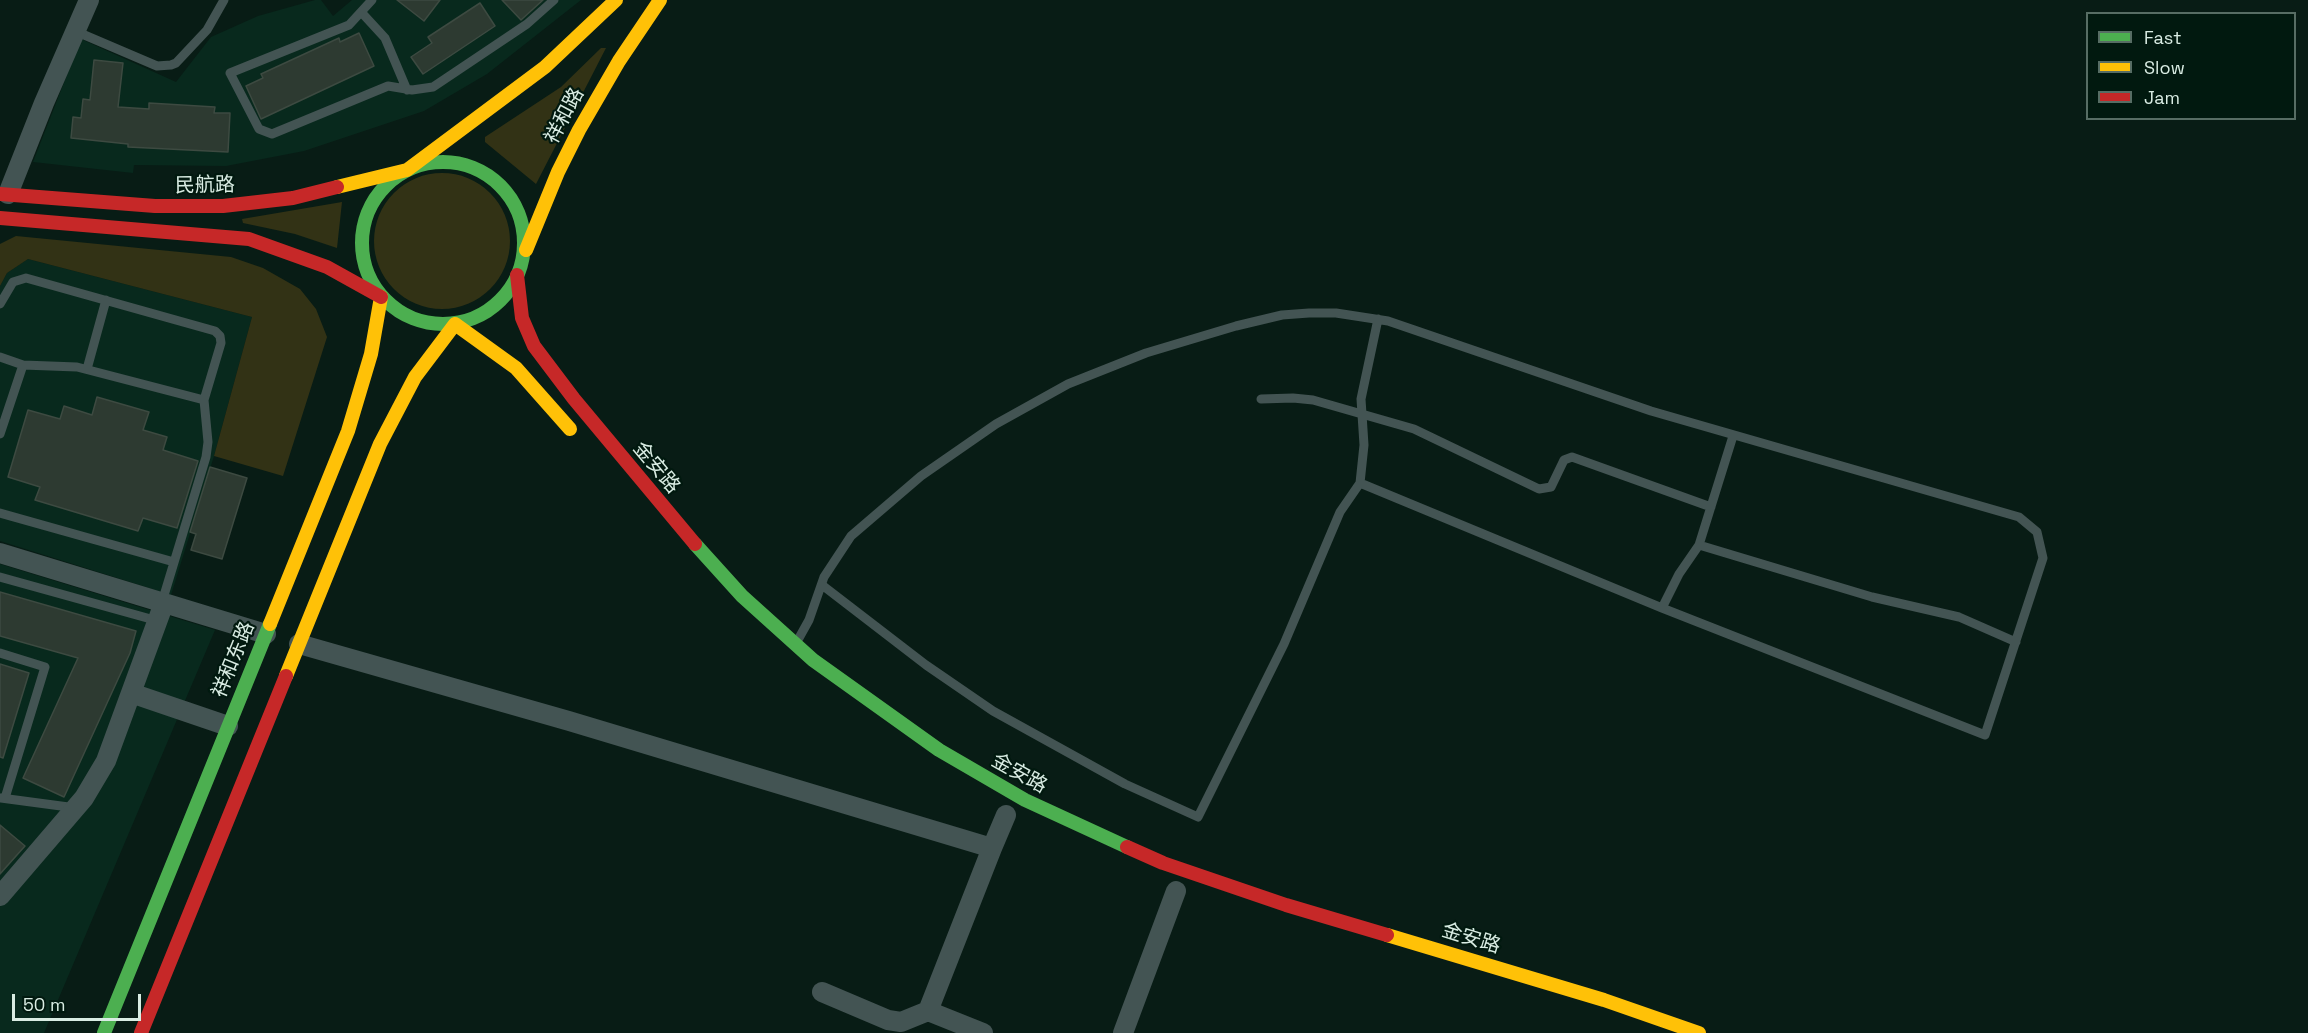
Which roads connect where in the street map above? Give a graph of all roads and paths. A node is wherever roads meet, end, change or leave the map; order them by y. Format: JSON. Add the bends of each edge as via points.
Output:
{"nodes":[{"id":1,"x":89,"y":0,"type":"edge"},
{"id":2,"x":224,"y":0,"type":"edge"},
{"id":3,"x":372,"y":0,"type":"edge"},
{"id":4,"x":554,"y":0,"type":"edge"},
{"id":5,"x":616,"y":0,"type":"edge"},
{"id":6,"x":660,"y":0,"type":"edge"},
{"id":7,"x":362,"y":13,"type":"junction"},
{"id":8,"x":75,"y":31,"type":"junction"},
{"id":9,"x":407,"y":90,"type":"junction"},
{"id":10,"x":408,"y":170,"type":"junction"},
{"id":11,"x":4,"y":194,"type":"edge"},
{"id":12,"x":0,"y":218,"type":"edge"},
{"id":13,"x":522,"y":260,"type":"junction"},
{"id":14,"x":518,"y":275,"type":"junction"},
{"id":15,"x":381,"y":297,"type":"junction"},
{"id":16,"x":106,"y":300,"type":"junction"},
{"id":17,"x":0,"y":304,"type":"edge"},
{"id":18,"x":1378,"y":319,"type":"junction"},
{"id":19,"x":455,"y":324,"type":"junction"},
{"id":20,"x":0,"y":357,"type":"edge"},
{"id":21,"x":23,"y":364,"type":"junction"},
{"id":22,"x":87,"y":369,"type":"junction"},
{"id":23,"x":1261,"y":399,"type":"dead end"},
{"id":24,"x":204,"y":400,"type":"junction"},
{"id":25,"x":1362,"y":414,"type":"junction"},
{"id":26,"x":0,"y":434,"type":"edge"},
{"id":27,"x":1733,"y":436,"type":"junction"},
{"id":28,"x":579,"y":440,"type":"dead end"},
{"id":29,"x":1360,"y":483,"type":"junction"},
{"id":30,"x":1711,"y":507,"type":"junction"},
{"id":31,"x":0,"y":513,"type":"edge"},
{"id":32,"x":1699,"y":545,"type":"junction"},
{"id":33,"x":0,"y":553,"type":"edge"},
{"id":34,"x":174,"y":562,"type":"junction"},
{"id":35,"x":0,"y":577,"type":"edge"},
{"id":36,"x":822,"y":585,"type":"junction"},
{"id":37,"x":1662,"y":608,"type":"junction"},
{"id":38,"x":161,"y":609,"type":"junction"},
{"id":39,"x":266,"y":634,"type":"junction"},
{"id":40,"x":2016,"y":642,"type":"junction"},
{"id":41,"x":299,"y":644,"type":"junction"},
{"id":42,"x":795,"y":645,"type":"junction"},
{"id":43,"x":0,"y":653,"type":"edge"},
{"id":44,"x":131,"y":693,"type":"junction"},
{"id":45,"x":228,"y":726,"type":"junction"},
{"id":46,"x":3,"y":798,"type":"edge"},
{"id":47,"x":76,"y":807,"type":"junction"},
{"id":48,"x":1006,"y":815,"type":"dead end"},
{"id":49,"x":992,"y":848,"type":"junction"},
{"id":50,"x":1176,"y":891,"type":"dead end"},
{"id":51,"x":0,"y":896,"type":"edge"},
{"id":52,"x":822,"y":992,"type":"dead end"},
{"id":53,"x":928,"y":1011,"type":"junction"},
{"id":54,"x":104,"y":1033,"type":"edge"},
{"id":55,"x":141,"y":1033,"type":"edge"},
{"id":56,"x":983,"y":1033,"type":"edge"},
{"id":57,"x":1123,"y":1033,"type":"edge"},
{"id":58,"x":1699,"y":1033,"type":"edge"}],
"edges":[{"from":1,"to":8,"type":"street"},
{"from":2,"to":8,"type":"lane","via":[[207,30],[171,65],[158,66]]},
{"from":3,"to":7,"type":"lane"},
{"from":4,"to":9,"type":"lane","via":[[527,24],[434,87]]},
{"from":5,"to":10,"type":"main road","name":"祥和路","via":[[545,67]]},
{"from":6,"to":13,"type":"main road","name":"祥和路","via":[[579,129]]},
{"from":7,"to":9,"type":"lane","via":[[385,38]]},
{"from":7,"to":9,"type":"lane","via":[[349,25],[230,73],[255,125],[273,134],[388,87]]},
{"from":8,"to":11,"type":"street"},
{"from":10,"to":11,"type":"main road","name":"民航路","via":[[293,198],[223,206],[155,206]]},
{"from":10,"to":13,"type":"main road","via":[[452,162],[493,179],[519,215]]},
{"from":10,"to":15,"type":"main road","via":[[379,194],[363,228],[362,257]]},
{"from":12,"to":15,"type":"main road","via":[[249,239],[327,267]]},
{"from":13,"to":14,"type":"main road"},
{"from":14,"to":19,"type":"main road","via":[[489,310]]},
{"from":14,"to":42,"type":"main road","name":"金安路","via":[[522,318],[544,359],[711,563]]},
{"from":15,"to":19,"type":"main road","via":[[417,321]]},
{"from":15,"to":39,"type":"main road","name":"祥和东路","via":[[371,354],[348,431]]},
{"from":16,"to":17,"type":"lane","via":[[26,278],[13,282]]},
{"from":16,"to":22,"type":"lane"},
{"from":16,"to":24,"type":"lane","via":[[215,331],[221,343]]},
{"from":18,"to":25,"type":"lane","via":[[1361,399]]},
{"from":18,"to":27,"type":"lane"},
{"from":18,"to":36,"type":"lane","via":[[1336,313],[1282,315],[1157,349],[1068,384],[996,424],[921,476],[851,536]]},
{"from":19,"to":28,"type":"main road","via":[[516,368]]},
{"from":19,"to":41,"type":"main road","via":[[415,377],[390,421]]},
{"from":20,"to":21,"type":"lane"},
{"from":21,"to":22,"type":"lane"},
{"from":21,"to":26,"type":"lane"},
{"from":22,"to":24,"type":"lane"},
{"from":23,"to":25,"type":"lane","via":[[1313,400]]},
{"from":24,"to":34,"type":"lane","via":[[207,457]]},
{"from":25,"to":29,"type":"lane"},
{"from":25,"to":30,"type":"lane","via":[[1436,438],[1539,489],[1551,487],[1563,460],[1572,457]]},
{"from":27,"to":30,"type":"lane"},
{"from":27,"to":40,"type":"lane","via":[[2026,520],[2041,539],[2043,558]]},
{"from":29,"to":36,"type":"lane","via":[[1340,512],[1284,644],[1198,817],[1125,784],[993,711]]},
{"from":29,"to":37,"type":"lane"},
{"from":30,"to":32,"type":"lane"},
{"from":31,"to":34,"type":"lane"},
{"from":32,"to":37,"type":"lane"},
{"from":32,"to":40,"type":"lane","via":[[1862,594],[1959,617]]},
{"from":33,"to":38,"type":"street"},
{"from":34,"to":38,"type":"lane"},
{"from":35,"to":38,"type":"lane"},
{"from":36,"to":42,"type":"lane"},
{"from":37,"to":40,"type":"lane","via":[[1985,735]]},
{"from":38,"to":39,"type":"street"},
{"from":38,"to":44,"type":"street"},
{"from":39,"to":45,"type":"main road","name":"祥和东路"},
{"from":41,"to":49,"type":"street"},
{"from":41,"to":55,"type":"main road"},
{"from":42,"to":58,"type":"main road","name":"金安路","via":[[939,750],[1025,800],[1102,837],[1225,886],[1604,1000]]},
{"from":43,"to":46,"type":"lane","via":[[45,667]]},
{"from":44,"to":45,"type":"street"},
{"from":44,"to":47,"type":"street","via":[[106,761]]},
{"from":45,"to":54,"type":"main road","name":"祥和东路"},
{"from":46,"to":47,"type":"lane"},
{"from":47,"to":51,"type":"street"},
{"from":48,"to":49,"type":"street"},
{"from":49,"to":53,"type":"street"},
{"from":50,"to":57,"type":"street"},
{"from":52,"to":53,"type":"street","via":[[888,1020],[901,1022]]},
{"from":53,"to":56,"type":"street"}]}
